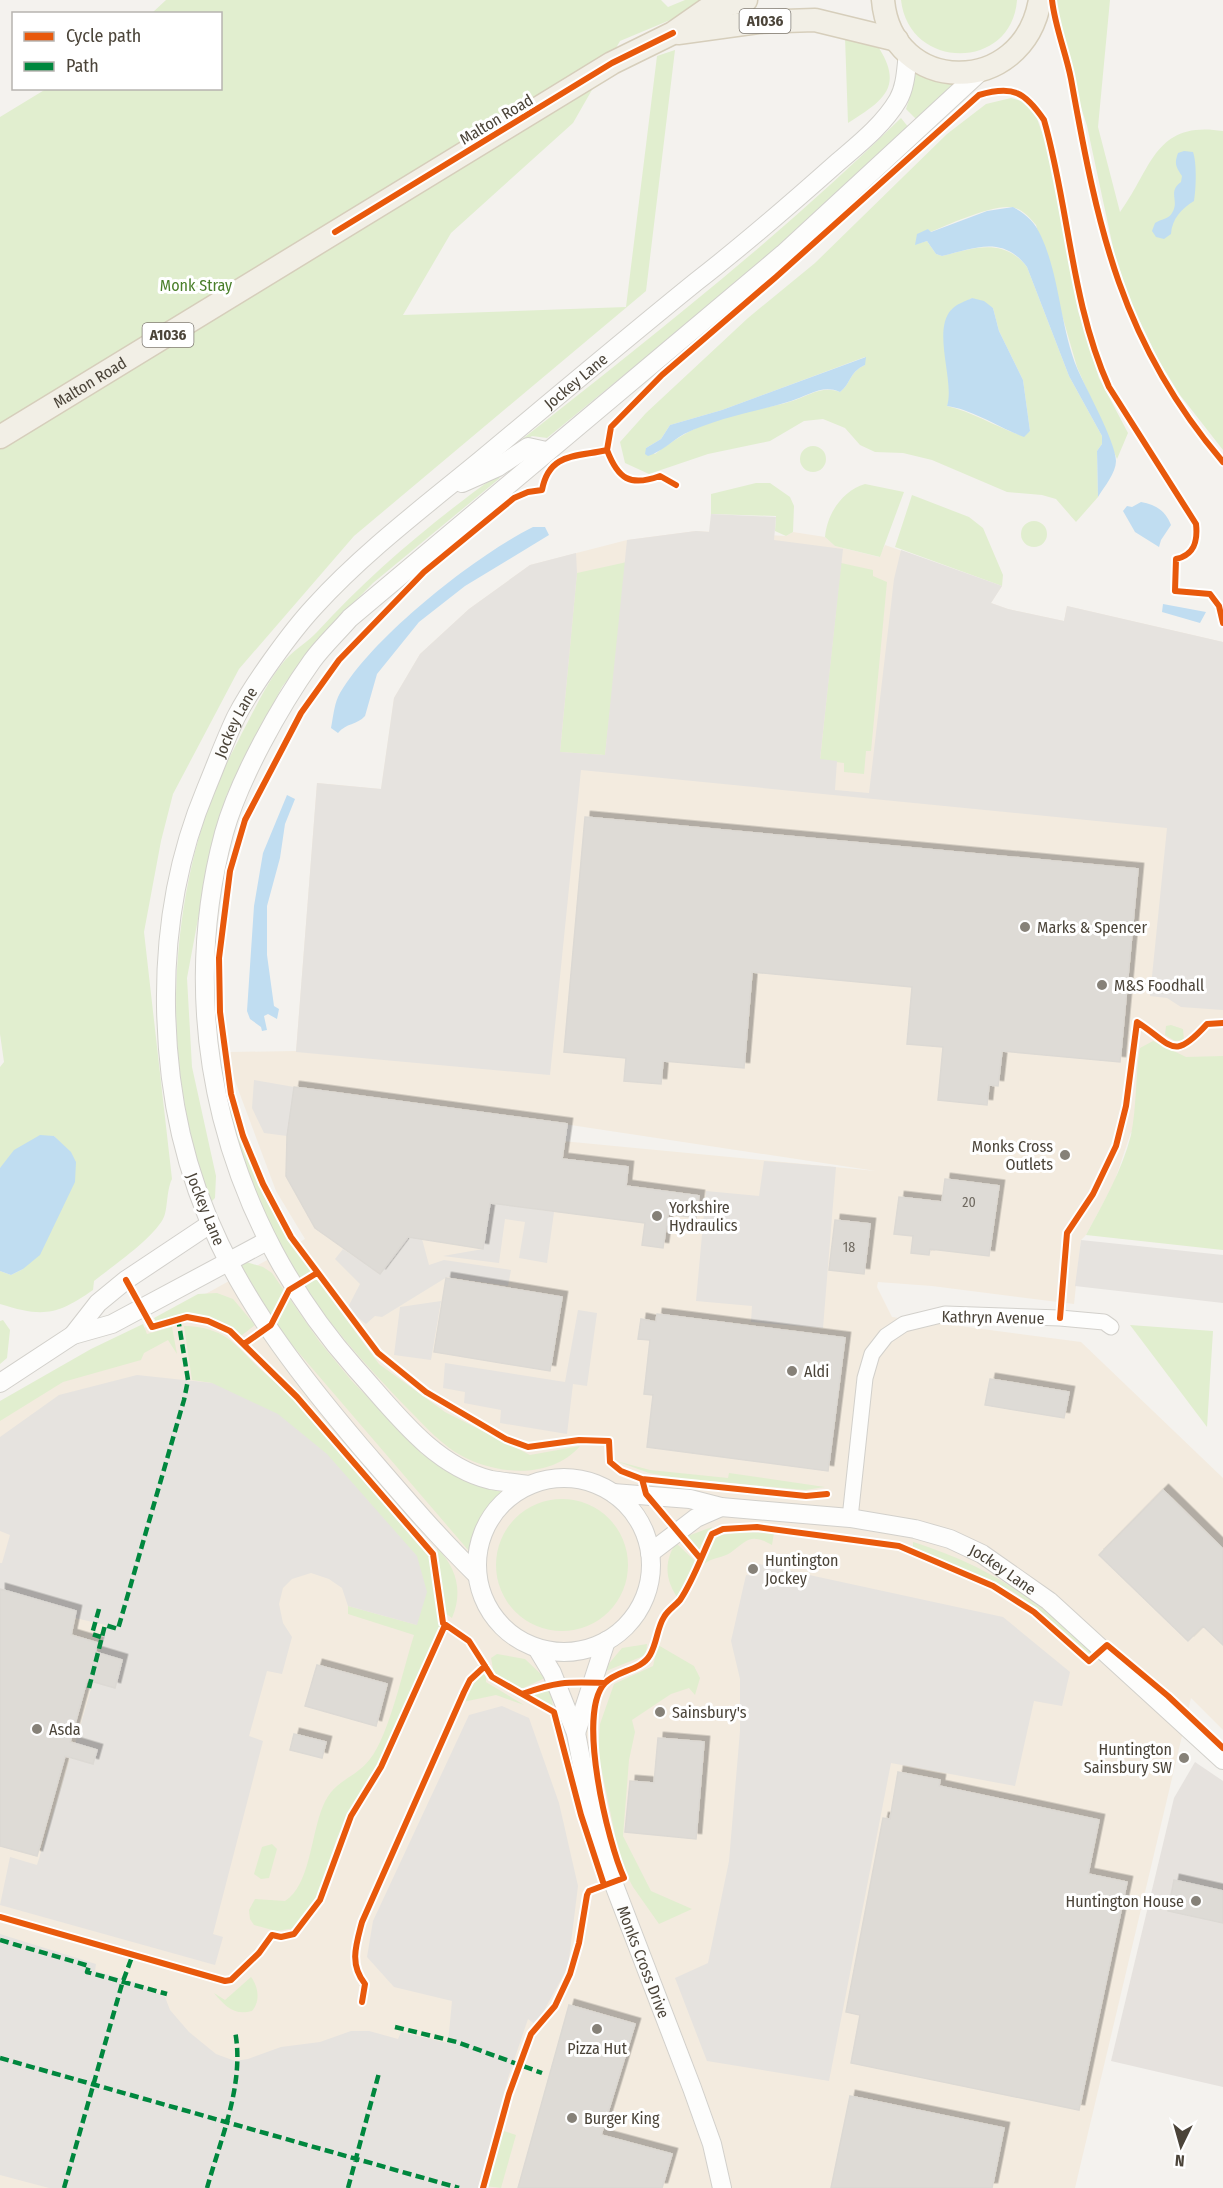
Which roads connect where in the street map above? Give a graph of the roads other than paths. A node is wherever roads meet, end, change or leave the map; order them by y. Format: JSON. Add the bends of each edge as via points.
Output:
{"nodes":[{"id":1,"x":746,"y":0,"type":"edge"},
{"id":2,"x":883,"y":0,"type":"edge"},
{"id":3,"x":1040,"y":0,"type":"edge"},
{"id":4,"x":673,"y":33,"type":"junction"},
{"id":5,"x":902,"y":46,"type":"junction"},
{"id":6,"x":980,"y":72,"type":"junction"},
{"id":7,"x":0,"y":437,"type":"edge"},
{"id":8,"x":546,"y":452,"type":"junction"},
{"id":9,"x":442,"y":493,"type":"junction"},
{"id":10,"x":210,"y":1224,"type":"junction"},
{"id":11,"x":267,"y":1241,"type":"junction"},
{"id":12,"x":227,"y":1261,"type":"junction"},
{"id":13,"x":1111,"y":1327,"type":"dead end"},
{"id":14,"x":73,"y":1335,"type":"junction"},
{"id":15,"x":0,"y":1383,"type":"edge"},
{"id":16,"x":528,"y":1485,"type":"junction"},
{"id":17,"x":613,"y":1493,"type":"junction"},
{"id":18,"x":721,"y":1507,"type":"junction"},
{"id":19,"x":850,"y":1518,"type":"junction"},
{"id":20,"x":650,"y":1553,"type":"junction"},
{"id":21,"x":477,"y":1575,"type":"junction"},
{"id":22,"x":606,"y":1641,"type":"junction"},
{"id":23,"x":537,"y":1648,"type":"junction"},
{"id":24,"x":576,"y":1733,"type":"junction"},
{"id":25,"x":1223,"y":1760,"type":"edge"},
{"id":26,"x":722,"y":2188,"type":"edge"}],
"edges":[{"from":1,"to":4,"type":"main road","name":"Malton Road","number":"A1036","via":[[706,10]]},
{"from":2,"to":5,"type":"main road","via":[[887,22]]},
{"from":3,"to":6,"type":"main road","via":[[1037,18],[1026,40],[1010,57]]},
{"from":4,"to":5,"type":"main road","name":"Malton Road","number":"A1036","via":[[758,22],[815,20]]},
{"from":4,"to":7,"type":"main road","name":"Malton Road","number":"A1036","via":[[612,63]]},
{"from":5,"to":6,"type":"main road","name":"Malton Road","via":[[924,64],[942,71]]},
{"from":5,"to":9,"type":"street","name":"Jockey Lane","via":[[903,88],[896,104],[871,132],[771,222]]},
{"from":6,"to":8,"type":"street","name":"Jockey Lane","via":[[783,254]]},
{"from":8,"to":9,"type":"street","via":[[534,447],[520,450],[498,467]]},
{"from":8,"to":11,"type":"street","name":"Jockey Lane","via":[[350,618],[312,661],[265,739],[225,831],[206,940],[208,1040],[220,1111],[248,1200]]},
{"from":9,"to":10,"type":"street","name":"Jockey Lane","via":[[358,564],[294,631],[237,714],[192,821],[174,888],[165,962],[166,1054],[191,1177]]},
{"from":10,"to":12,"type":"street","name":"Jockey Lane"},
{"from":10,"to":14,"type":"street","via":[[126,1280],[98,1303]]},
{"from":11,"to":12,"type":"street"},
{"from":11,"to":16,"type":"street","name":"Jockey Lane","via":[[328,1336],[410,1429],[453,1464],[490,1479]]},
{"from":12,"to":14,"type":"street","via":[[112,1324]]},
{"from":12,"to":21,"type":"street","name":"Jockey Lane","via":[[302,1378]]},
{"from":13,"to":19,"type":"street","name":"Kathryn Avenue","via":[[1104,1322],[1060,1318],[945,1314],[904,1324],[886,1336],[872,1354],[865,1378]]},
{"from":14,"to":15,"type":"street"},
{"from":16,"to":17,"type":"street","via":[[555,1478],[582,1479]]},
{"from":16,"to":21,"type":"street","via":[[504,1500],[487,1522],[477,1548]]},
{"from":17,"to":18,"type":"street","name":"Jockey Lane","via":[[690,1498]]},
{"from":17,"to":20,"type":"street","via":[[638,1519]]},
{"from":18,"to":19,"type":"street","name":"Jockey Lane"},
{"from":18,"to":20,"type":"street","name":"Jockey Lane","via":[[696,1518]]},
{"from":19,"to":25,"type":"street","name":"Jockey Lane","via":[[915,1529],[982,1554],[1049,1601]]},
{"from":20,"to":22,"type":"street","via":[[645,1598],[621,1631]]},
{"from":21,"to":23,"type":"street","via":[[487,1607],[502,1627]]},
{"from":22,"to":23,"type":"street","via":[[584,1650],[560,1652]]},
{"from":22,"to":24,"type":"street","name":"Monks Cross Drive"},
{"from":23,"to":24,"type":"street","name":"Monks Cross Drive","via":[[552,1673]]},
{"from":24,"to":26,"type":"street","name":"Monks Cross Drive","via":[[589,1801],[613,1882],[692,2088]]}]}
